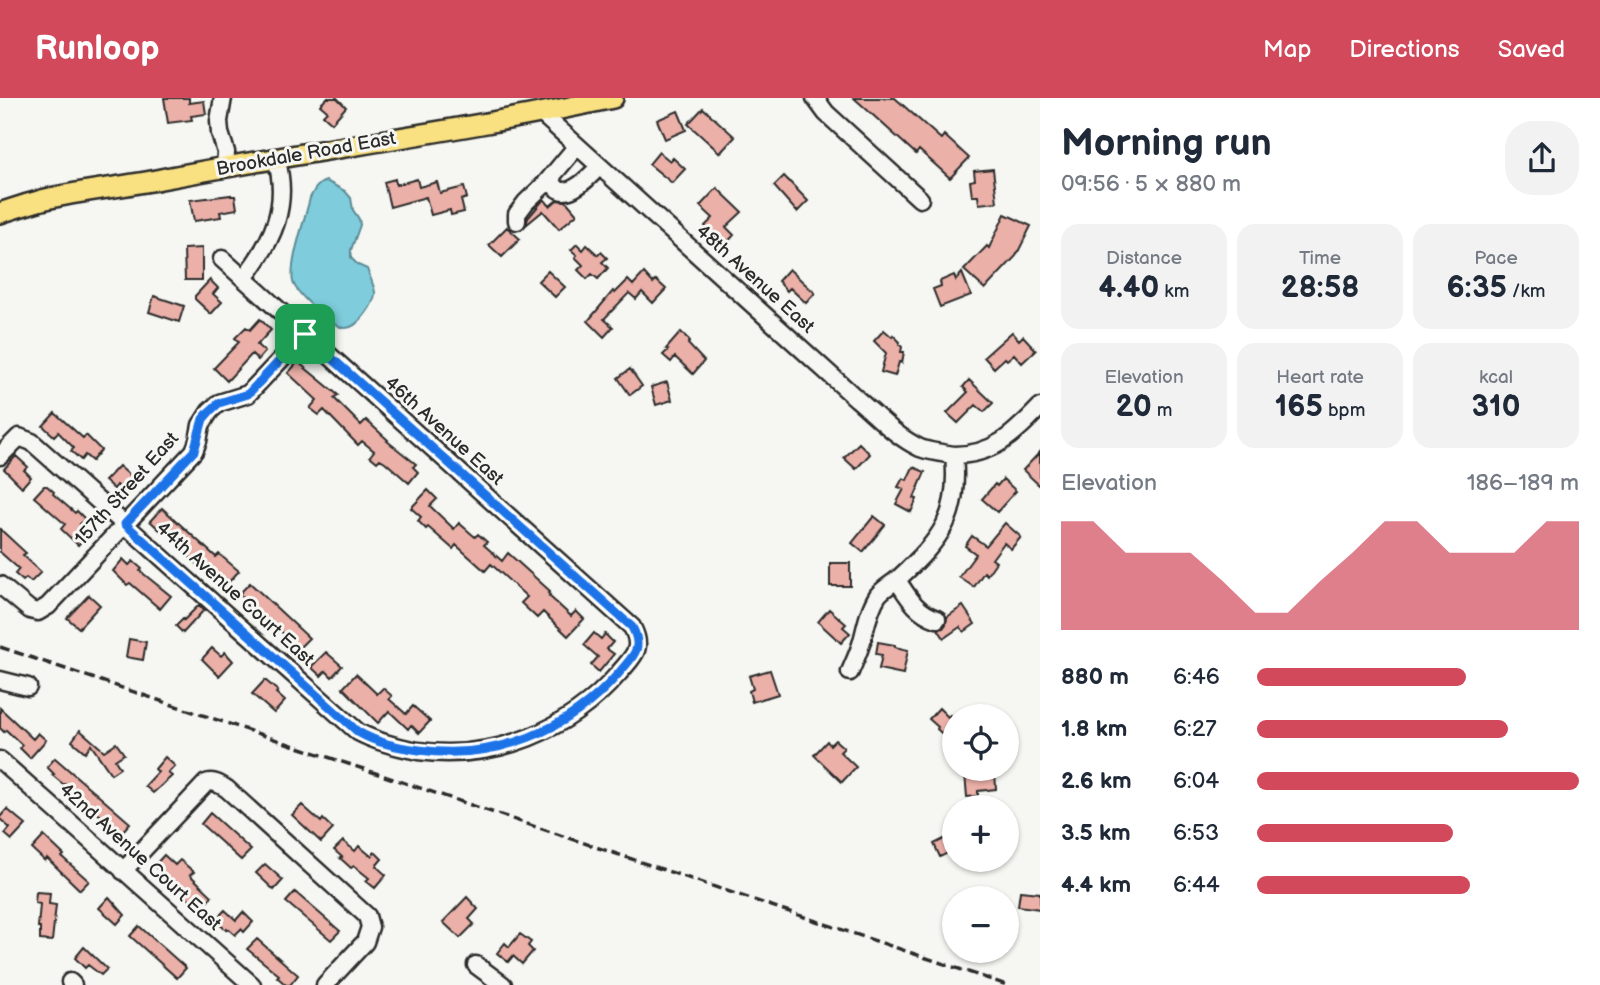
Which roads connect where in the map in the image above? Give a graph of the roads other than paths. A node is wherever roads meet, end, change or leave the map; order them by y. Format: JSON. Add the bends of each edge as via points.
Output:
{"nodes":[{"id":1,"x":223,"y":98,"type":"edge"},
{"id":2,"x":612,"y":98,"type":"edge"},
{"id":3,"x":815,"y":98,"type":"edge"},
{"id":4,"x":541,"y":113,"type":"junction"},
{"id":5,"x":577,"y":146,"type":"junction"},
{"id":6,"x":276,"y":158,"type":"junction"},
{"id":7,"x":599,"y":166,"type":"junction"},
{"id":8,"x":225,"y":167,"type":"junction"},
{"id":9,"x":551,"y":177,"type":"junction"},
{"id":10,"x":920,"y":199,"type":"dead end"},
{"id":11,"x":0,"y":213,"type":"edge"},
{"id":12,"x":517,"y":221,"type":"dead end"},
{"id":13,"x":222,"y":259,"type":"dead end"},
{"id":14,"x":244,"y":278,"type":"junction"},
{"id":15,"x":305,"y":334,"type":"junction"},
{"id":16,"x":1040,"y":407,"type":"edge"},
{"id":17,"x":954,"y":455,"type":"junction"},
{"id":18,"x":0,"y":456,"type":"edge"},
{"id":19,"x":125,"y":524,"type":"junction"},
{"id":20,"x":897,"y":580,"type":"junction"},
{"id":21,"x":0,"y":585,"type":"edge"},
{"id":22,"x":937,"y":619,"type":"dead end"},
{"id":23,"x":850,"y":672,"type":"dead end"},
{"id":24,"x":0,"y":680,"type":"edge"},
{"id":25,"x":28,"y":687,"type":"dead end"},
{"id":26,"x":358,"y":732,"type":"joint"},
{"id":27,"x":0,"y":760,"type":"edge"},
{"id":28,"x":123,"y":871,"type":"junction"},
{"id":29,"x":476,"y":965,"type":"dead end"},
{"id":30,"x":251,"y":985,"type":"edge"},
{"id":31,"x":325,"y":985,"type":"edge"},
{"id":32,"x":503,"y":985,"type":"edge"}],
"edges":[{"from":1,"to":8,"type":"street","via":[[219,121]]},
{"from":2,"to":4,"type":"main road","name":"Brookdale Road East"},
{"from":3,"to":10,"type":"street"},
{"from":4,"to":5,"type":"street","name":"48th Avenue East"},
{"from":4,"to":6,"type":"main road","name":"Brookdale Road East"},
{"from":5,"to":7,"type":"street","name":"48th Avenue East"},
{"from":5,"to":9,"type":"street"},
{"from":6,"to":8,"type":"main road","name":"Brookdale Road East"},
{"from":6,"to":14,"type":"street","via":[[281,208],[271,237]]},
{"from":7,"to":9,"type":"street","via":[[568,190],[556,188]]},
{"from":7,"to":17,"type":"street","name":"48th Avenue East","via":[[901,437],[919,447]]},
{"from":8,"to":11,"type":"main road","name":"Brookdale Road East","via":[[57,197]]},
{"from":9,"to":12,"type":"street","via":[[526,202]]},
{"from":13,"to":14,"type":"street","name":"46th Avenue East"},
{"from":14,"to":15,"type":"street","name":"46th Avenue East"},
{"from":15,"to":19,"type":"street","name":"157th Street East","via":[[248,394],[219,403],[210,411],[203,419],[194,451]]},
{"from":15,"to":26,"type":"street","name":"46th Avenue East","via":[[632,627],[638,645],[610,682],[569,718],[504,747],[432,752],[372,740]]},
{"from":16,"to":17,"type":"street","via":[[1006,440],[979,452]]},
{"from":17,"to":20,"type":"street","via":[[955,495],[945,526]]},
{"from":18,"to":19,"type":"street","name":"44th Avenue Court East","via":[[19,437],[27,439]]},
{"from":19,"to":21,"type":"street","name":"157th Street East","via":[[42,610],[25,608]]},
{"from":19,"to":26,"type":"street","name":"44th Avenue Court East"},
{"from":20,"to":22,"type":"street","via":[[924,615]]},
{"from":20,"to":23,"type":"street","via":[[883,589],[872,606]]},
{"from":24,"to":25,"type":"street"},
{"from":27,"to":28,"type":"street","name":"42nd Avenue Court East"},
{"from":28,"to":30,"type":"street","name":"42nd Avenue Court East"},
{"from":28,"to":31,"type":"street","via":[[206,783],[227,789],[367,916],[370,927],[365,942]]},
{"from":29,"to":32,"type":"street"}]}
